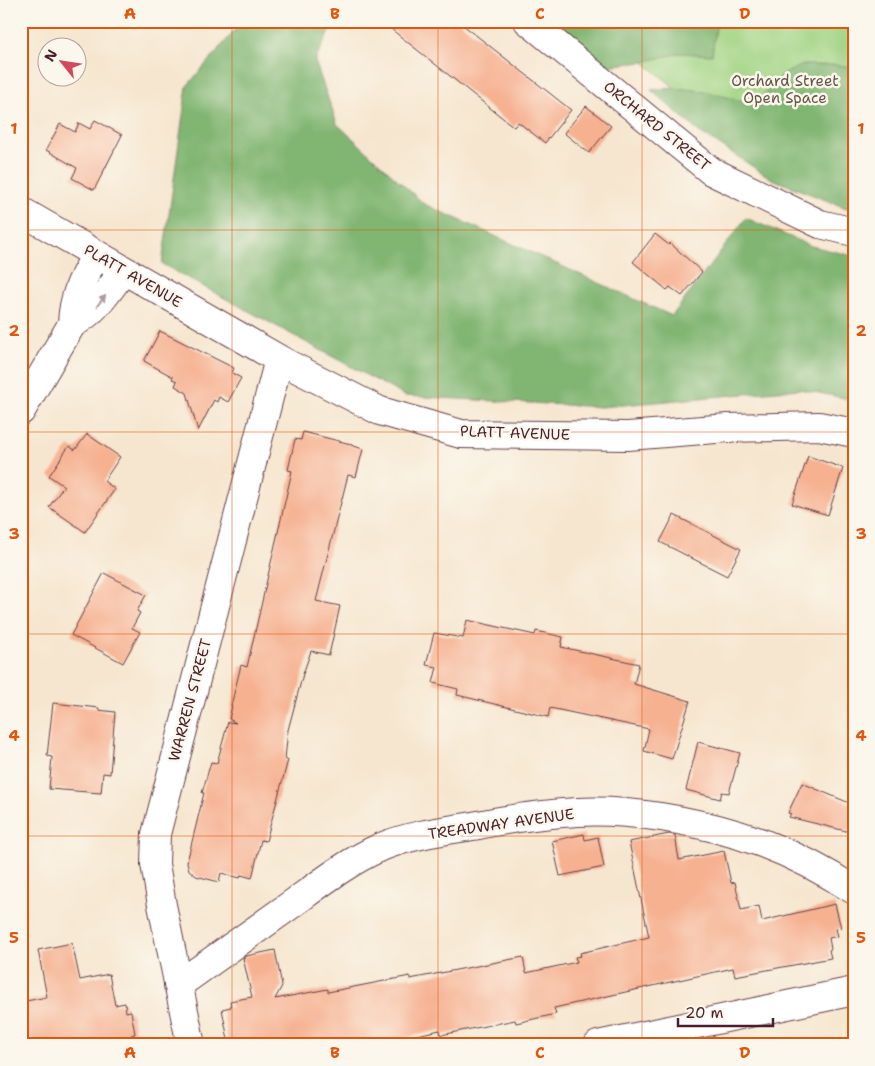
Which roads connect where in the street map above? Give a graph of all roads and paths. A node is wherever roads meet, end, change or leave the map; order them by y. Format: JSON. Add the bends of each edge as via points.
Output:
{"nodes":[{"id":1,"x":528,"y":21,"type":"edge"},
{"id":2,"x":21,"y":211,"type":"edge"},
{"id":3,"x":854,"y":232,"type":"edge"},
{"id":4,"x":96,"y":255,"type":"junction"},
{"id":5,"x":123,"y":271,"type":"junction"},
{"id":6,"x":72,"y":324,"type":"junction"},
{"id":7,"x":279,"y":359,"type":"junction"},
{"id":8,"x":21,"y":411,"type":"edge"},
{"id":9,"x":854,"y":433,"type":"edge"},
{"id":10,"x":854,"y":890,"type":"edge"},
{"id":11,"x":178,"y":985,"type":"junction"},
{"id":12,"x":854,"y":990,"type":"edge"},
{"id":13,"x":693,"y":1035,"type":"edge"},
{"id":14,"x":191,"y":1045,"type":"edge"},
{"id":15,"x":598,"y":1045,"type":"edge"}],
"edges":[{"from":1,"to":3,"type":"street","name":"ORCHARD STREET","via":[[711,171],[820,224]]},
{"from":2,"to":4,"type":"street","name":"PLATT AVENUE"},
{"from":4,"to":5,"type":"street","name":"PLATT AVENUE"},
{"from":4,"to":6,"type":"street","via":[[78,288],[72,308]]},
{"from":6,"to":5,"type":"street","one_way":true,"via":[[95,308]]},
{"from":5,"to":7,"type":"street","name":"PLATT AVENUE"},
{"from":6,"to":8,"type":"street"},
{"from":7,"to":9,"type":"street","name":"PLATT AVENUE","via":[[380,411],[461,434],[628,436],[728,428],[819,426]]},
{"from":7,"to":11,"type":"street","name":"WARREN STREET","via":[[156,834],[155,864]]},
{"from":10,"to":11,"type":"street","name":"TREADWAY AVENUE","via":[[760,841],[683,821],[628,813],[578,812],[495,822],[413,837],[365,855]]},
{"from":11,"to":14,"type":"street","name":"WARREN STREET"},
{"from":12,"to":13,"type":"street"},
{"from":13,"to":15,"type":"street"}]}
